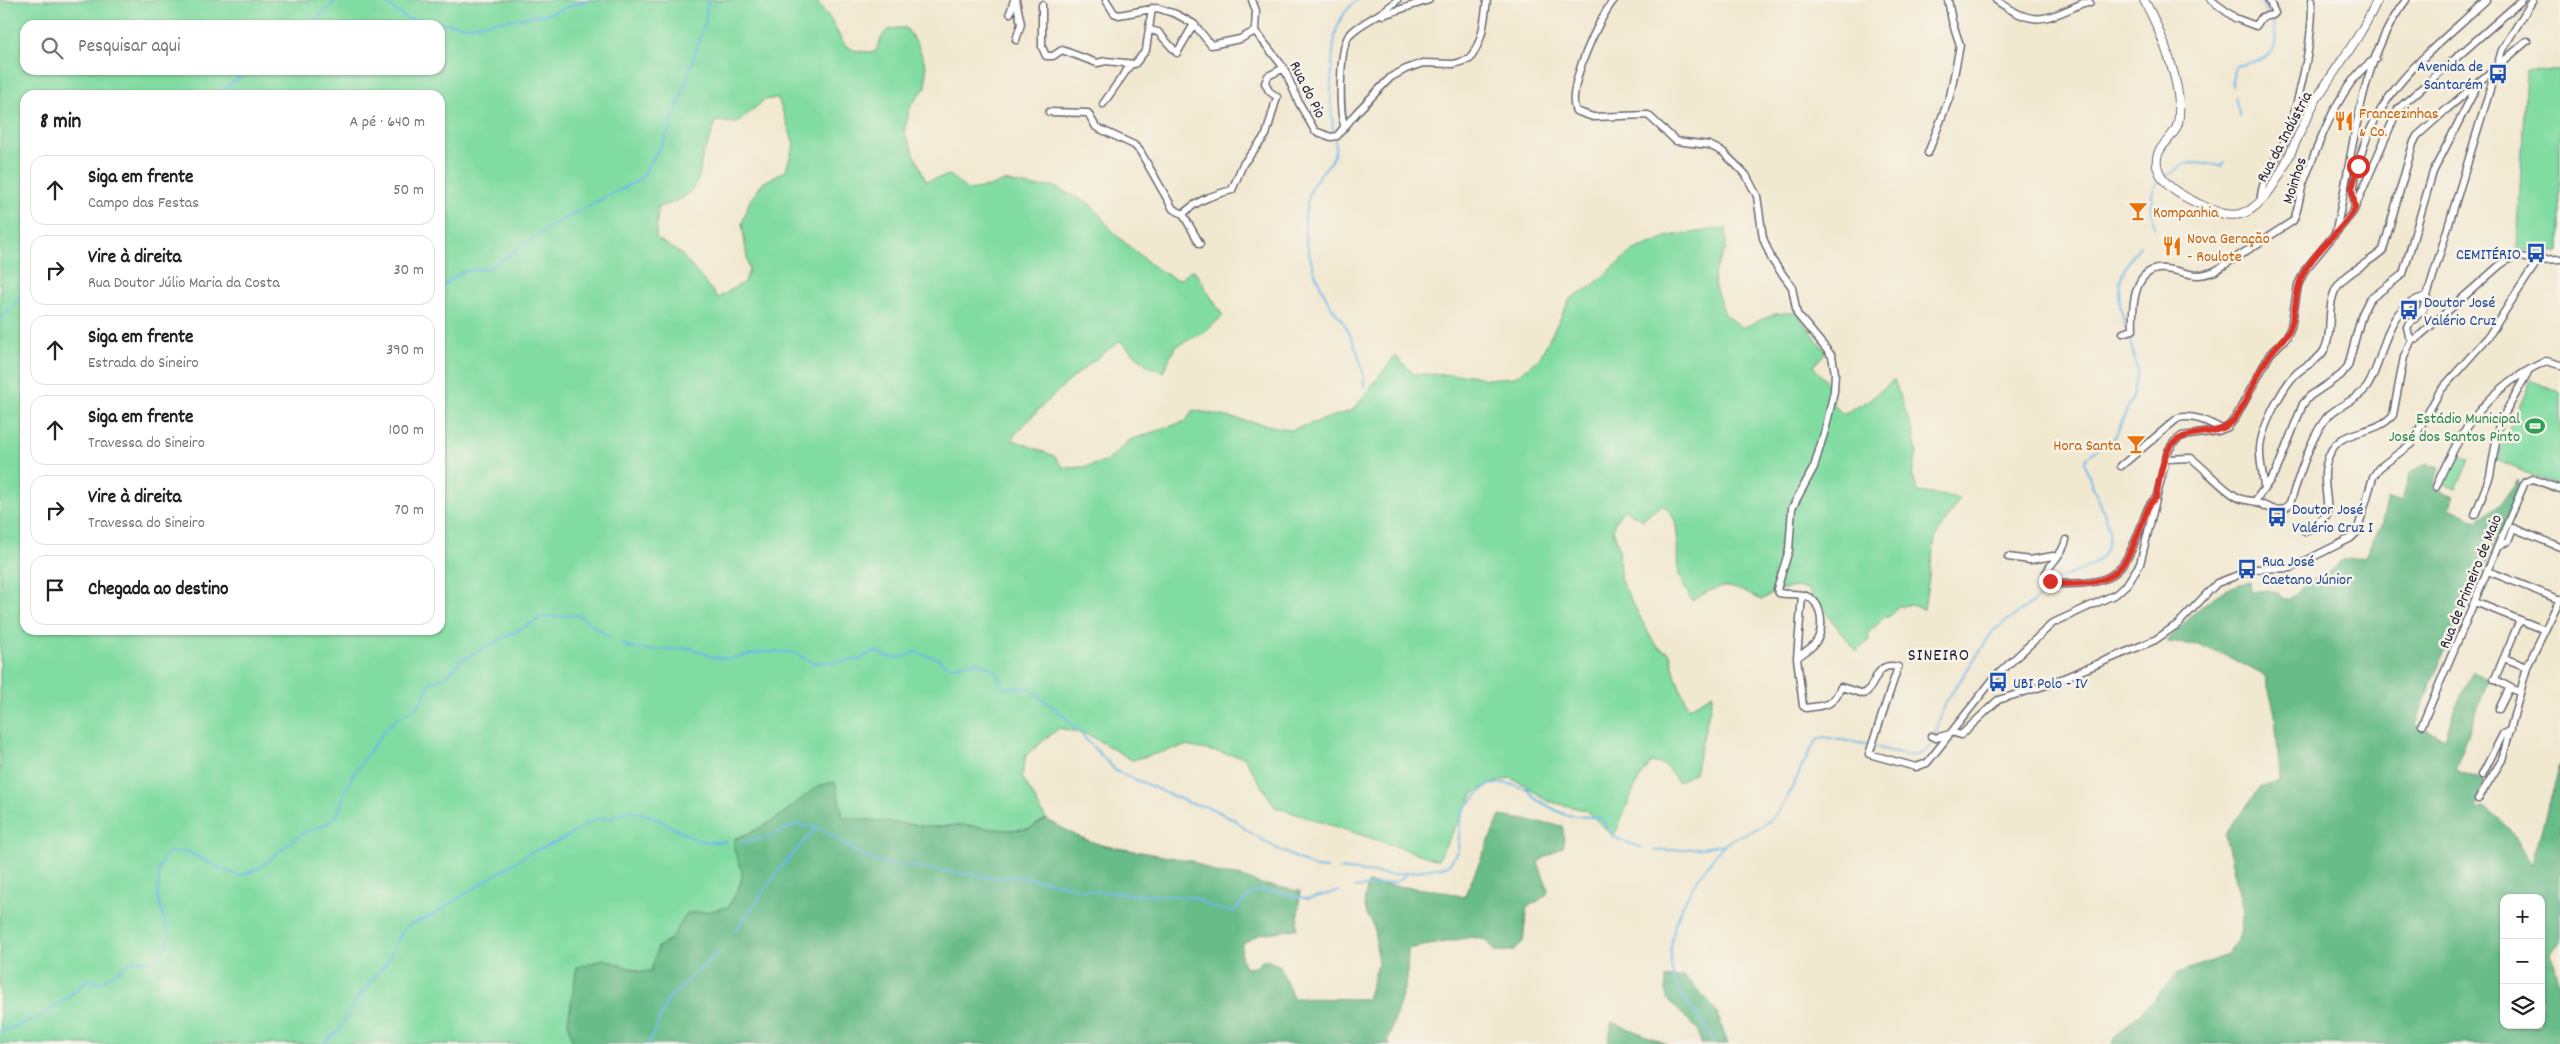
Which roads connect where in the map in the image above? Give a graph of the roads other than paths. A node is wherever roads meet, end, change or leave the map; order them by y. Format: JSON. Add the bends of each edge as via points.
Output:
{"nodes":[{"id":1,"x":1015,"y":0,"type":"edge"},
{"id":2,"x":1106,"y":0,"type":"edge"},
{"id":3,"x":1252,"y":0,"type":"edge"},
{"id":4,"x":1397,"y":0,"type":"edge"},
{"id":5,"x":1429,"y":0,"type":"edge"},
{"id":6,"x":1487,"y":0,"type":"edge"},
{"id":7,"x":1614,"y":0,"type":"edge"},
{"id":8,"x":1948,"y":0,"type":"edge"},
{"id":9,"x":1996,"y":0,"type":"edge"},
{"id":10,"x":2144,"y":0,"type":"edge"},
{"id":11,"x":2211,"y":0,"type":"edge"},
{"id":12,"x":2269,"y":0,"type":"edge"},
{"id":13,"x":2312,"y":0,"type":"edge"},
{"id":14,"x":2376,"y":0,"type":"edge"},
{"id":15,"x":2406,"y":0,"type":"edge"},
{"id":16,"x":2486,"y":0,"type":"edge"},
{"id":17,"x":2522,"y":0,"type":"edge"},
{"id":18,"x":2533,"y":0,"type":"edge"},
{"id":19,"x":2090,"y":3,"type":"dead end"},
{"id":20,"x":1042,"y":5,"type":"dead end"},
{"id":21,"x":1152,"y":8,"type":"junction"},
{"id":22,"x":1010,"y":13,"type":"dead end"},
{"id":23,"x":1377,"y":17,"type":"junction"},
{"id":24,"x":1194,"y":24,"type":"junction"},
{"id":25,"x":1150,"y":30,"type":"junction"},
{"id":26,"x":1255,"y":31,"type":"junction"},
{"id":27,"x":1016,"y":40,"type":"dead end"},
{"id":28,"x":2527,"y":41,"type":"dead end"},
{"id":29,"x":2376,"y":59,"type":"junction"},
{"id":30,"x":1131,"y":64,"type":"junction"},
{"id":31,"x":2497,"y":65,"type":"junction"},
{"id":32,"x":1284,"y":68,"type":"junction"},
{"id":33,"x":2479,"y":82,"type":"junction"},
{"id":34,"x":1103,"y":104,"type":"dead end"},
{"id":35,"x":1049,"y":112,"type":"dead end"},
{"id":36,"x":1344,"y":125,"type":"junction"},
{"id":37,"x":1928,"y":153,"type":"dead end"},
{"id":38,"x":2260,"y":200,"type":"junction"},
{"id":39,"x":2355,"y":208,"type":"junction"},
{"id":40,"x":1183,"y":214,"type":"junction"},
{"id":41,"x":2336,"y":230,"type":"junction"},
{"id":42,"x":1200,"y":244,"type":"dead end"},
{"id":43,"x":2560,"y":259,"type":"edge"},
{"id":44,"x":2538,"y":260,"type":"junction"},
{"id":45,"x":2427,"y":296,"type":"junction"},
{"id":46,"x":2127,"y":332,"type":"dead end"},
{"id":47,"x":2412,"y":339,"type":"junction"},
{"id":48,"x":2560,"y":365,"type":"edge"},
{"id":49,"x":2528,"y":371,"type":"junction"},
{"id":50,"x":2222,"y":429,"type":"junction"},
{"id":51,"x":2165,"y":459,"type":"junction"},
{"id":52,"x":2121,"y":466,"type":"dead end"},
{"id":53,"x":2436,"y":487,"type":"dead end"},
{"id":54,"x":2560,"y":489,"type":"edge"},
{"id":55,"x":2264,"y":490,"type":"junction"},
{"id":56,"x":2156,"y":498,"type":"junction"},
{"id":57,"x":2255,"y":501,"type":"junction"},
{"id":58,"x":2475,"y":515,"type":"dead end"},
{"id":59,"x":2305,"y":532,"type":"dead end"},
{"id":60,"x":2066,"y":540,"type":"dead end"},
{"id":61,"x":2498,"y":547,"type":"junction"},
{"id":62,"x":2560,"y":547,"type":"edge"},
{"id":63,"x":2008,"y":557,"type":"dead end"},
{"id":64,"x":2056,"y":559,"type":"junction"},
{"id":65,"x":2488,"y":571,"type":"junction"},
{"id":66,"x":1802,"y":595,"type":"junction"},
{"id":67,"x":2560,"y":599,"type":"edge"},
{"id":68,"x":2475,"y":602,"type":"junction"},
{"id":69,"x":2520,"y":620,"type":"junction"},
{"id":70,"x":2545,"y":630,"type":"junction"},
{"id":71,"x":1797,"y":658,"type":"junction"},
{"id":72,"x":2504,"y":658,"type":"junction"},
{"id":73,"x":2527,"y":667,"type":"junction"},
{"id":74,"x":2509,"y":689,"type":"junction"},
{"id":75,"x":2520,"y":693,"type":"junction"},
{"id":76,"x":2500,"y":709,"type":"dead end"},
{"id":77,"x":2422,"y":726,"type":"dead end"},
{"id":78,"x":2511,"y":730,"type":"junction"},
{"id":79,"x":1951,"y":733,"type":"junction"},
{"id":80,"x":1933,"y":737,"type":"dead end"},
{"id":81,"x":2482,"y":774,"type":"dead end"},
{"id":82,"x":2478,"y":799,"type":"dead end"}],
"edges":[{"from":1,"to":22,"type":"street"},
{"from":1,"to":27,"type":"street","via":[[1020,24]]},
{"from":2,"to":21,"type":"street","via":[[1119,15]]},
{"from":3,"to":26,"type":"street"},
{"from":4,"to":23,"type":"street"},
{"from":5,"to":23,"type":"street"},
{"from":6,"to":36,"type":"street","via":[[1483,34],[1470,60],[1454,64],[1423,63],[1406,69],[1391,77]]},
{"from":7,"to":66,"type":"street","via":[[1576,76],[1573,91],[1576,111],[1593,118],[1648,115],[1676,141],[1709,145],[1724,152],[1746,175],[1757,196],[1763,238],[1772,260],[1792,287],[1797,314],[1832,356],[1834,390],[1826,427],[1814,467],[1792,508],[1789,550],[1778,591]]},
{"from":8,"to":37,"type":"street","via":[[1960,45],[1950,96]]},
{"from":9,"to":19,"type":"street","via":[[2017,15],[2040,20]]},
{"from":10,"to":38,"type":"street","name":"Rua da Indústria","via":[[2164,41],[2178,106],[2176,128],[2159,150],[2159,172],[2171,189],[2224,214],[2236,215],[2250,210]]},
{"from":11,"to":12,"type":"street","via":[[2235,18],[2256,26],[2258,21],[2275,12]]},
{"from":13,"to":38,"type":"street","via":[[2311,32],[2288,133],[2263,186]]},
{"from":14,"to":38,"type":"street","name":"Rua da Indústria","via":[[2368,21],[2311,109],[2277,179]]},
{"from":15,"to":29,"type":"street"},
{"from":16,"to":39,"type":"street","via":[[2430,49],[2387,100],[2373,125],[2353,182]]},
{"from":17,"to":39,"type":"street","via":[[2398,108]]},
{"from":18,"to":31,"type":"street","via":[[2502,50]]},
{"from":20,"to":30,"type":"street","via":[[1042,47],[1046,56],[1054,56],[1062,50],[1097,62]]},
{"from":21,"to":24,"type":"street","via":[[1176,14]]},
{"from":21,"to":25,"type":"street"},
{"from":23,"to":36,"type":"street","via":[[1348,36],[1344,45]]},
{"from":24,"to":25,"type":"street","via":[[1177,53],[1158,32]]},
{"from":24,"to":26,"type":"street","via":[[1211,45],[1240,39]]},
{"from":25,"to":30,"type":"street","via":[[1146,50]]},
{"from":26,"to":32,"type":"street","name":"Rua do Pio"},
{"from":28,"to":31,"type":"street"},
{"from":29,"to":41,"type":"street","via":[[2357,125]]},
{"from":29,"to":46,"type":"street","name":"Moinhos","via":[[2360,71],[2336,106],[2303,186],[2293,221],[2201,277],[2164,269],[2147,273],[2133,302],[2133,330]]},
{"from":30,"to":34,"type":"street"},
{"from":31,"to":33,"type":"street"},
{"from":31,"to":45,"type":"street"},
{"from":32,"to":36,"type":"street","name":"Rua do Pio","via":[[1315,131],[1323,136],[1337,136]]},
{"from":32,"to":40,"type":"street","via":[[1268,76],[1265,83],[1277,97],[1270,125],[1243,164],[1232,190],[1193,204]]},
{"from":33,"to":55,"type":"street","via":[[2433,172],[2403,274],[2369,300],[2348,366],[2303,404],[2276,472]]},
{"from":33,"to":55,"type":"street","via":[[2417,136],[2383,250],[2347,276],[2333,294],[2327,343],[2322,353],[2294,375],[2262,435],[2260,457]]},
{"from":35,"to":40,"type":"street","via":[[1088,113],[1096,128],[1134,145],[1149,163],[1173,209]]},
{"from":39,"to":41,"type":"street"},
{"from":40,"to":42,"type":"street"},
{"from":41,"to":50,"type":"street","via":[[2305,270],[2298,285],[2286,338],[2270,354],[2236,417]]},
{"from":43,"to":44,"type":"street"},
{"from":44,"to":47,"type":"street","via":[[2514,256]]},
{"from":44,"to":79,"type":"street","via":[[2488,337],[2440,391],[2411,444],[2380,468],[2373,478],[2357,532],[2351,538],[2291,568],[2254,569],[2217,583],[2178,624],[2154,640],[2047,685],[2009,695],[1988,708],[1961,735]]},
{"from":45,"to":47,"type":"street","via":[[2424,309],[2407,326]]},
{"from":45,"to":57,"type":"street","via":[[2415,299],[2393,319],[2365,390],[2338,406],[2326,418],[2314,438],[2288,505],[2279,510],[2269,509]]},
{"from":47,"to":59,"type":"street","via":[[2404,357],[2393,415],[2380,426],[2344,436],[2335,445],[2326,465],[2326,515]]},
{"from":48,"to":49,"type":"street","via":[[2546,361]]},
{"from":49,"to":53,"type":"street","via":[[2490,398],[2472,418],[2452,448]]},
{"from":49,"to":58,"type":"street","via":[[2499,424],[2490,476]]},
{"from":50,"to":51,"type":"street","via":[[2182,436],[2174,442]]},
{"from":50,"to":52,"type":"street","via":[[2196,417],[2178,418]]},
{"from":51,"to":56,"type":"street"},
{"from":51,"to":57,"type":"street","via":[[2191,458],[2237,497]]},
{"from":54,"to":61,"type":"street","name":"Rua de Primeiro de Maio","via":[[2533,478],[2525,482]]},
{"from":55,"to":57,"type":"street"},
{"from":56,"to":64,"type":"street","via":[[2149,503],[2126,561],[2113,575],[2093,584],[2052,582],[2046,573]]},
{"from":56,"to":79,"type":"street","via":[[2140,564],[2127,584],[2116,594],[2053,623],[1996,677]]},
{"from":60,"to":64,"type":"street"},
{"from":61,"to":62,"type":"street","via":[[2508,541],[2513,528]]},
{"from":61,"to":65,"type":"street","name":"Rua de Primeiro de Maio"},
{"from":63,"to":64,"type":"street","via":[[2030,560],[2053,556]]},
{"from":65,"to":67,"type":"street"},
{"from":65,"to":68,"type":"street","name":"Rua de Primeiro de Maio"},
{"from":66,"to":71,"type":"street"},
{"from":66,"to":71,"type":"street","via":[[1816,603],[1821,616],[1820,632],[1815,644]]},
{"from":67,"to":70,"type":"street"},
{"from":68,"to":69,"type":"street"},
{"from":68,"to":77,"type":"street","name":"Rua de Primeiro de Maio"},
{"from":69,"to":70,"type":"street"},
{"from":69,"to":72,"type":"street"},
{"from":70,"to":73,"type":"street"},
{"from":71,"to":79,"type":"street","via":[[1803,706],[1806,708],[1835,701],[1841,687],[1864,694],[1877,672],[1884,667],[1898,667],[1869,754],[1916,768],[1928,763]]},
{"from":72,"to":73,"type":"street"},
{"from":72,"to":74,"type":"street","via":[[2495,678]]},
{"from":73,"to":75,"type":"street"},
{"from":74,"to":75,"type":"street"},
{"from":74,"to":76,"type":"street"},
{"from":75,"to":78,"type":"street"},
{"from":78,"to":81,"type":"street","via":[[2503,734]]},
{"from":78,"to":82,"type":"street","via":[[2502,760]]},
{"from":79,"to":80,"type":"street"}]}
